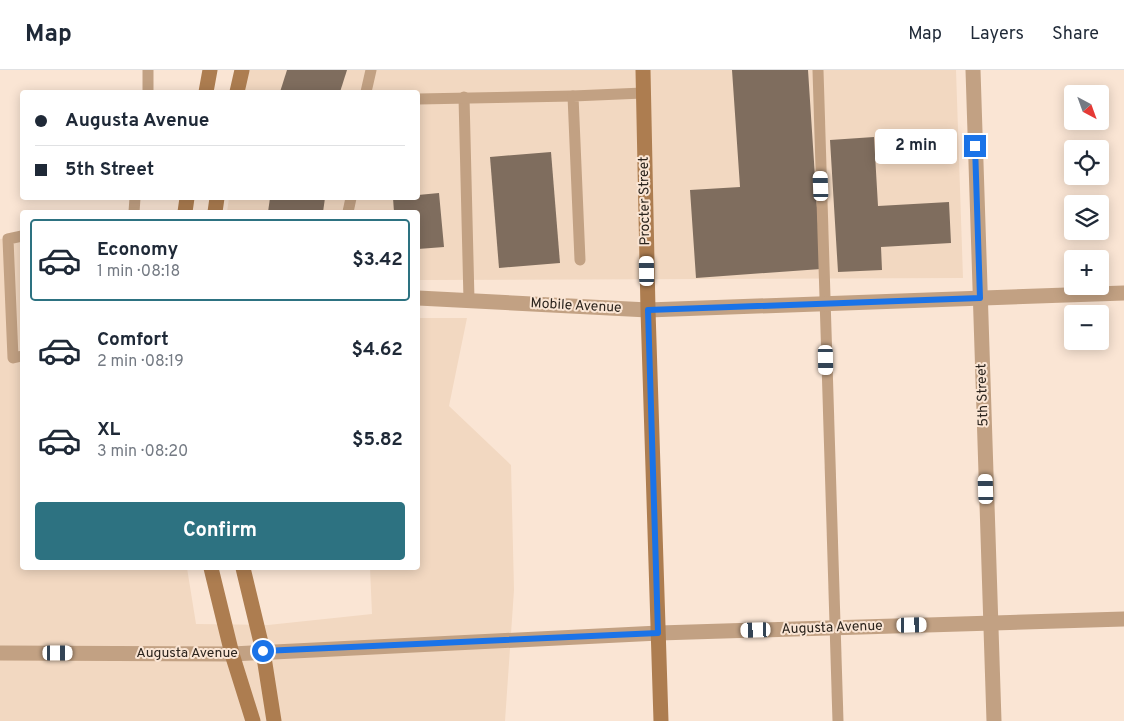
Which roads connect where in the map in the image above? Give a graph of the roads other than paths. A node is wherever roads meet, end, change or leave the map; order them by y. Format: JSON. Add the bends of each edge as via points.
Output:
{"nodes":[{"id":1,"x":148,"y":70,"type":"edge"},
{"id":2,"x":210,"y":70,"type":"edge"},
{"id":3,"x":242,"y":70,"type":"edge"},
{"id":4,"x":371,"y":70,"type":"edge"},
{"id":5,"x":643,"y":70,"type":"edge"},
{"id":6,"x":818,"y":70,"type":"edge"},
{"id":7,"x":973,"y":70,"type":"edge"},
{"id":8,"x":148,"y":90,"type":"edge"},
{"id":9,"x":206,"y":90,"type":"edge"},
{"id":10,"x":237,"y":90,"type":"edge"},
{"id":11,"x":366,"y":90,"type":"edge"},
{"id":12,"x":643,"y":93,"type":"junction"},
{"id":13,"x":573,"y":96,"type":"junction"},
{"id":14,"x":464,"y":97,"type":"junction"},
{"id":15,"x":420,"y":99,"type":"edge"},
{"id":16,"x":20,"y":236,"type":"edge"},
{"id":17,"x":580,"y":260,"type":"dead end"},
{"id":18,"x":1124,"y":293,"type":"edge"},
{"id":19,"x":420,"y":298,"type":"edge"},
{"id":20,"x":980,"y":298,"type":"junction"},
{"id":21,"x":469,"y":300,"type":"junction"},
{"id":22,"x":824,"y":303,"type":"junction"},
{"id":23,"x":648,"y":310,"type":"junction"},
{"id":24,"x":20,"y":356,"type":"edge"},
{"id":25,"x":211,"y":570,"type":"edge"},
{"id":26,"x":243,"y":570,"type":"edge"},
{"id":27,"x":1124,"y":619,"type":"edge"},
{"id":28,"x":990,"y":623,"type":"junction"},
{"id":29,"x":834,"y":627,"type":"junction"},
{"id":30,"x":658,"y":633,"type":"junction"},
{"id":31,"x":263,"y":651,"type":"junction"},
{"id":32,"x":0,"y":653,"type":"edge"},
{"id":33,"x":232,"y":654,"type":"junction"},
{"id":34,"x":253,"y":721,"type":"edge"},
{"id":35,"x":274,"y":721,"type":"edge"},
{"id":36,"x":661,"y":721,"type":"edge"},
{"id":37,"x":838,"y":721,"type":"edge"},
{"id":38,"x":994,"y":721,"type":"edge"}],
"edges":[{"from":1,"to":8,"type":"lane"},
{"from":2,"to":9,"type":"main road"},
{"from":3,"to":10,"type":"main road"},
{"from":4,"to":11,"type":"lane"},
{"from":5,"to":12,"type":"main road","name":"Procter Street"},
{"from":6,"to":22,"type":"lane"},
{"from":7,"to":20,"type":"street","name":"5th Street"},
{"from":12,"to":13,"type":"lane"},
{"from":12,"to":23,"type":"main road","name":"Procter Street"},
{"from":13,"to":14,"type":"lane"},
{"from":13,"to":17,"type":"lane"},
{"from":14,"to":15,"type":"lane"},
{"from":14,"to":21,"type":"lane"},
{"from":16,"to":24,"type":"lane","via":[[8,239],[13,358]]},
{"from":18,"to":20,"type":"street","name":"Mobile Avenue"},
{"from":19,"to":21,"type":"street","name":"Mobile Avenue"},
{"from":20,"to":22,"type":"street","name":"Mobile Avenue"},
{"from":20,"to":28,"type":"street","name":"5th Street"},
{"from":21,"to":23,"type":"street","name":"Mobile Avenue"},
{"from":22,"to":23,"type":"street","name":"Mobile Avenue"},
{"from":22,"to":29,"type":"lane"},
{"from":23,"to":30,"type":"main road","name":"Procter Street"},
{"from":25,"to":33,"type":"main road"},
{"from":26,"to":31,"type":"main road"},
{"from":27,"to":28,"type":"street","name":"Augusta Avenue"},
{"from":28,"to":29,"type":"street","name":"Augusta Avenue"},
{"from":28,"to":38,"type":"street","name":"5th Street"},
{"from":29,"to":30,"type":"street","name":"Augusta Avenue"},
{"from":29,"to":37,"type":"lane"},
{"from":30,"to":31,"type":"street","name":"Augusta Avenue"},
{"from":30,"to":36,"type":"main road","name":"Procter Street"},
{"from":31,"to":33,"type":"street","name":"Augusta Avenue"},
{"from":31,"to":35,"type":"main road"},
{"from":32,"to":33,"type":"street","name":"Augusta Avenue"},
{"from":33,"to":34,"type":"main road"}]}
